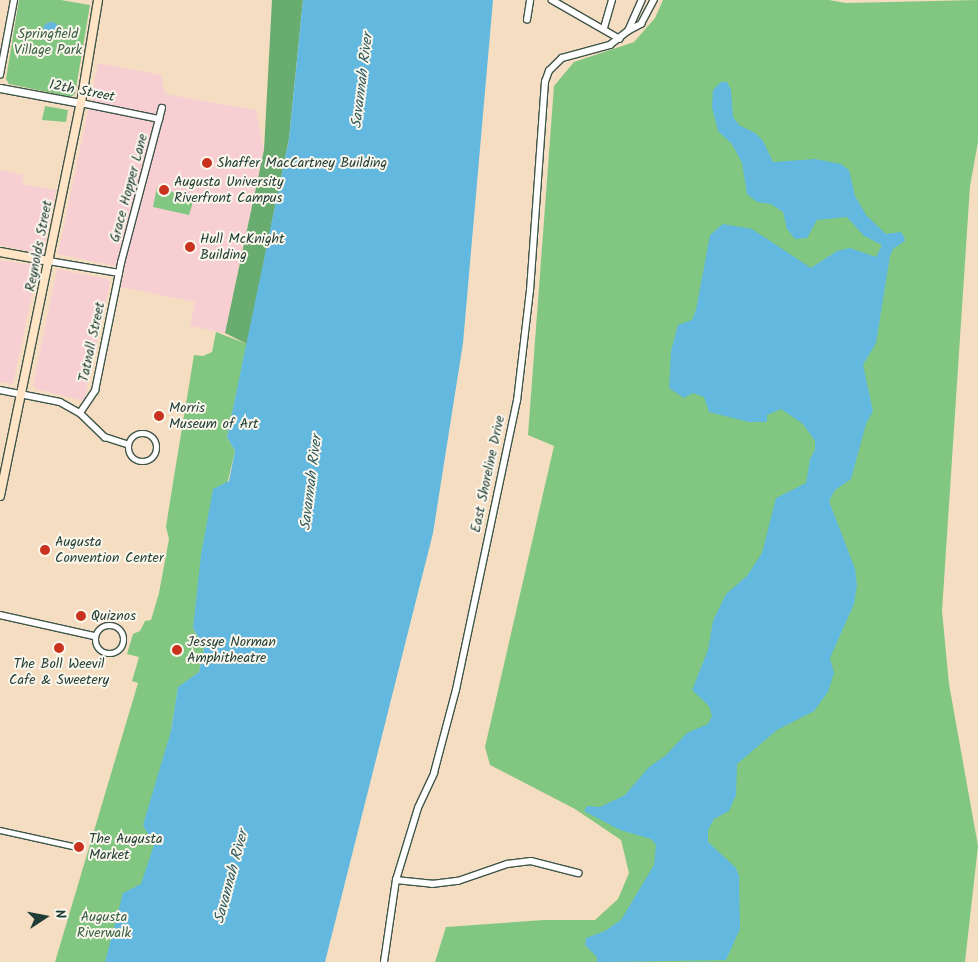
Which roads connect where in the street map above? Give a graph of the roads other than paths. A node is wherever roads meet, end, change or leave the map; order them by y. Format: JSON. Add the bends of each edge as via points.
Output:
{"nodes":[{"id":1,"x":14,"y":0,"type":"edge"},
{"id":2,"x":98,"y":0,"type":"edge"},
{"id":3,"x":530,"y":0,"type":"edge"},
{"id":4,"x":552,"y":0,"type":"edge"},
{"id":5,"x":612,"y":0,"type":"edge"},
{"id":6,"x":642,"y":0,"type":"edge"},
{"id":7,"x":654,"y":0,"type":"edge"},
{"id":8,"x":527,"y":20,"type":"dead end"},
{"id":9,"x":604,"y":28,"type":"junction"},
{"id":10,"x":628,"y":31,"type":"junction"},
{"id":11,"x":620,"y":39,"type":"junction"},
{"id":12,"x":0,"y":75,"type":"edge"},
{"id":13,"x":0,"y":88,"type":"edge"},
{"id":14,"x":81,"y":103,"type":"junction"},
{"id":15,"x":162,"y":108,"type":"dead end"},
{"id":16,"x":160,"y":119,"type":"junction"},
{"id":17,"x":0,"y":252,"type":"edge"},
{"id":18,"x":49,"y":260,"type":"junction"},
{"id":19,"x":119,"y":273,"type":"junction"},
{"id":20,"x":0,"y":390,"type":"edge"},
{"id":21,"x":22,"y":394,"type":"junction"},
{"id":22,"x":80,"y":413,"type":"junction"},
{"id":23,"x":127,"y":444,"type":"junction"},
{"id":24,"x":3,"y":472,"type":"edge"},
{"id":25,"x":0,"y":496,"type":"edge"},
{"id":26,"x":0,"y":615,"type":"edge"},
{"id":27,"x":94,"y":636,"type":"junction"},
{"id":28,"x":0,"y":830,"type":"edge"},
{"id":29,"x":73,"y":846,"type":"dead end"},
{"id":30,"x":578,"y":873,"type":"dead end"},
{"id":31,"x":396,"y":880,"type":"junction"},
{"id":32,"x":384,"y":962,"type":"edge"}],
"edges":[{"from":1,"to":12,"type":"street"},
{"from":2,"to":14,"type":"main road","name":"Reynolds Street"},
{"from":3,"to":8,"type":"street"},
{"from":4,"to":9,"type":"street"},
{"from":5,"to":9,"type":"street"},
{"from":6,"to":10,"type":"street"},
{"from":7,"to":10,"type":"street","name":"East Shoreline Drive","via":[[641,24]]},
{"from":9,"to":11,"type":"street"},
{"from":10,"to":11,"type":"street","name":"East Shoreline Drive"},
{"from":11,"to":31,"type":"street","name":"East Shoreline Drive","via":[[603,48],[562,58],[549,70],[545,82],[530,291],[517,401],[456,690],[434,773],[418,808]]},
{"from":13,"to":14,"type":"street","name":"12th Street"},
{"from":14,"to":16,"type":"street","name":"12th Street"},
{"from":14,"to":18,"type":"main road","name":"Reynolds Street"},
{"from":15,"to":16,"type":"street","name":"Grace Hopper Lane"},
{"from":16,"to":19,"type":"street","name":"Grace Hopper Lane"},
{"from":17,"to":18,"type":"main road"},
{"from":18,"to":19,"type":"street"},
{"from":18,"to":21,"type":"main road","name":"Reynolds Street"},
{"from":19,"to":22,"type":"street","name":"Tatnall Street","via":[[95,391]]},
{"from":20,"to":21,"type":"street"},
{"from":21,"to":22,"type":"street","via":[[60,402]]},
{"from":21,"to":24,"type":"main road","name":"Reynolds Street"},
{"from":22,"to":23,"type":"street","via":[[101,435]]},
{"from":23,"to":23,"type":"street","via":[[129,452],[141,460],[152,459],[159,451],[156,440],[146,435],[132,438]]},
{"from":24,"to":25,"type":"main road","name":"Reynolds Street"},
{"from":26,"to":27,"type":"street"},
{"from":27,"to":27,"type":"street","via":[[96,644],[107,652],[118,651],[126,643],[122,632],[112,627],[99,630]]},
{"from":28,"to":29,"type":"street"},
{"from":30,"to":31,"type":"street","via":[[531,861],[507,864],[458,881],[432,884]]},
{"from":31,"to":32,"type":"street","name":"East Shoreline Drive"}]}
